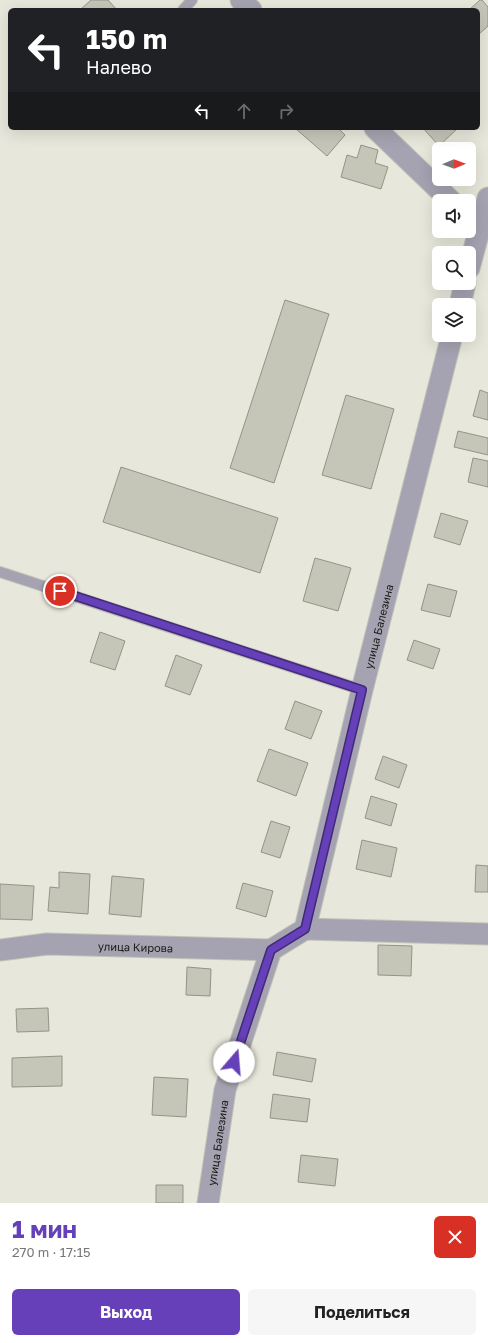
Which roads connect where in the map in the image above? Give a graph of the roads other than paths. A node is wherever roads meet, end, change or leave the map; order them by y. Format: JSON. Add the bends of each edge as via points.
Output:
{"nodes":[{"id":1,"x":192,"y":0,"type":"edge"},
{"id":2,"x":241,"y":0,"type":"edge"},
{"id":3,"x":185,"y":8,"type":"edge"},
{"id":4,"x":249,"y":8,"type":"edge"},
{"id":5,"x":377,"y":130,"type":"edge"},
{"id":6,"x":444,"y":194,"type":"edge"},
{"id":7,"x":488,"y":198,"type":"edge"},
{"id":8,"x":476,"y":219,"type":"edge"},
{"id":9,"x":450,"y":342,"type":"edge"},
{"id":10,"x":0,"y":572,"type":"edge"},
{"id":11,"x":362,"y":690,"type":"junction"},
{"id":12,"x":305,"y":929,"type":"junction"},
{"id":13,"x":488,"y":934,"type":"edge"},
{"id":14,"x":0,"y":950,"type":"edge"},
{"id":15,"x":271,"y":950,"type":"junction"},
{"id":16,"x":208,"y":1203,"type":"edge"}],
"edges":[{"from":1,"to":3,"type":"lane"},
{"from":2,"to":4,"type":"street"},
{"from":5,"to":6,"type":"street"},
{"from":7,"to":8,"type":"street"},
{"from":9,"to":11,"type":"street","name":"улица Балезина"},
{"from":10,"to":11,"type":"lane"},
{"from":11,"to":12,"type":"street","name":"улица Балезина"},
{"from":12,"to":13,"type":"street"},
{"from":12,"to":15,"type":"street"},
{"from":14,"to":15,"type":"street","name":"улица Кирова","via":[[47,944]]},
{"from":15,"to":16,"type":"street","name":"улица Балезина","via":[[225,1090]]}]}
